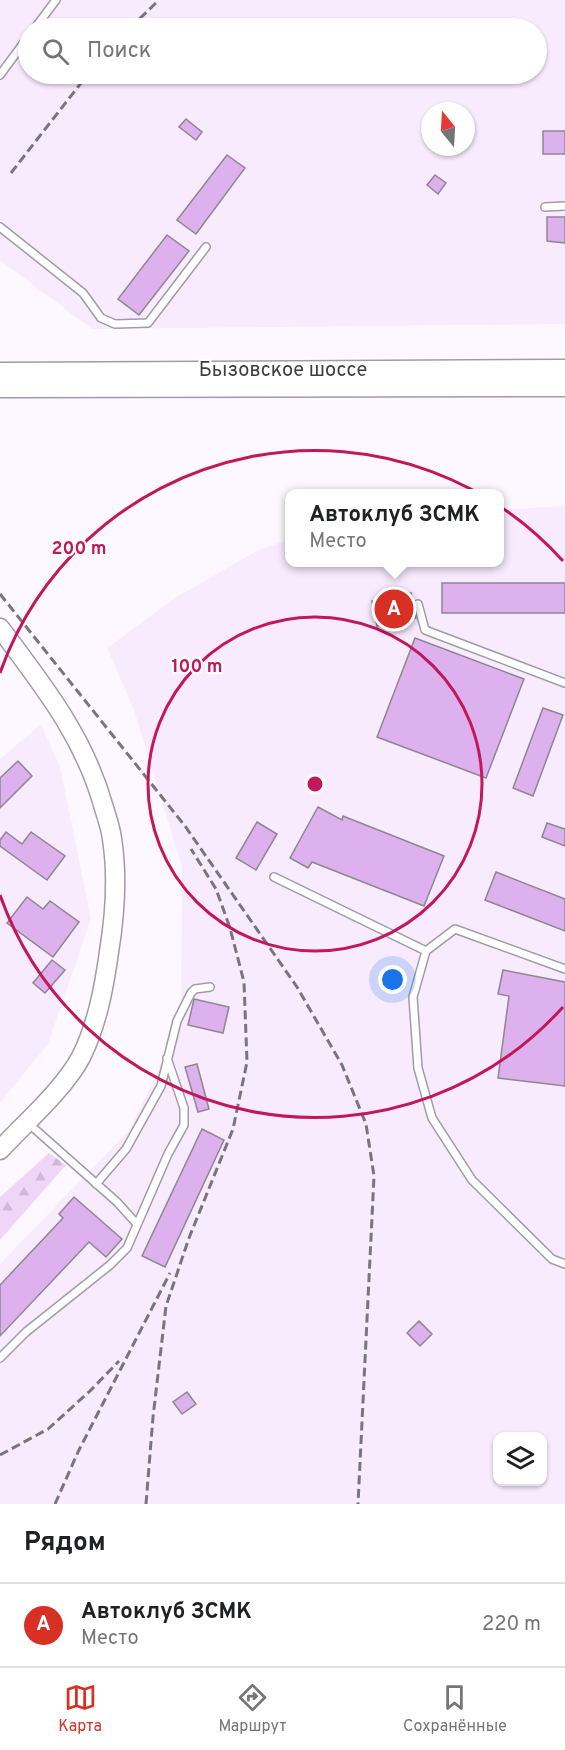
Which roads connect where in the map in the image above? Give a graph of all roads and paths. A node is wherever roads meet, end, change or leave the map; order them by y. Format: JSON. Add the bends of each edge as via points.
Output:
{"nodes":[{"id":1,"x":56,"y":0,"type":"edge"},
{"id":2,"x":42,"y":18,"type":"edge"},
{"id":3,"x":18,"y":51,"type":"edge"},
{"id":4,"x":0,"y":75,"type":"edge"},
{"id":5,"x":565,"y":206,"type":"edge"},
{"id":6,"x":545,"y":207,"type":"dead end"},
{"id":7,"x":0,"y":227,"type":"edge"},
{"id":8,"x":206,"y":247,"type":"dead end"},
{"id":9,"x":565,"y":369,"type":"edge"},
{"id":10,"x":0,"y":372,"type":"edge"},
{"id":11,"x":565,"y":387,"type":"edge"},
{"id":12,"x":0,"y":388,"type":"edge"},
{"id":13,"x":418,"y":604,"type":"dead end"},
{"id":14,"x":0,"y":628,"type":"edge"},
{"id":15,"x":565,"y":683,"type":"edge"},
{"id":16,"x":274,"y":876,"type":"dead end"},
{"id":17,"x":426,"y":951,"type":"junction"},
{"id":18,"x":565,"y":969,"type":"edge"},
{"id":19,"x":210,"y":987,"type":"dead end"},
{"id":20,"x":167,"y":1058,"type":"junction"},
{"id":21,"x":26,"y":1122,"type":"junction"},
{"id":22,"x":2,"y":1143,"type":"edge"},
{"id":23,"x":96,"y":1184,"type":"junction"},
{"id":24,"x":136,"y":1223,"type":"junction"},
{"id":25,"x":565,"y":1264,"type":"edge"},
{"id":26,"x":0,"y":1358,"type":"edge"}],
"edges":[{"from":1,"to":2,"type":"lane"},
{"from":3,"to":4,"type":"lane"},
{"from":5,"to":6,"type":"lane"},
{"from":7,"to":8,"type":"lane","via":[[83,293],[101,318],[115,324],[148,323]]},
{"from":9,"to":10,"type":"main road","name":"Бызовское шоссе"},
{"from":11,"to":12,"type":"main road","name":"Бызовское шоссе"},
{"from":13,"to":15,"type":"lane","via":[[425,630]]},
{"from":14,"to":21,"type":"main road","via":[[47,691],[82,748],[112,838],[115,867],[108,960],[90,1035],[72,1071]]},
{"from":16,"to":17,"type":"lane"},
{"from":17,"to":18,"type":"lane","via":[[455,929]]},
{"from":17,"to":25,"type":"lane","via":[[413,997],[418,1068],[432,1118],[472,1180],[552,1258]]},
{"from":19,"to":20,"type":"lane","via":[[191,993],[177,1021]]},
{"from":20,"to":23,"type":"lane","via":[[161,1086],[126,1149]]},
{"from":20,"to":24,"type":"lane","via":[[184,1108],[184,1125]]},
{"from":21,"to":22,"type":"main road"},
{"from":21,"to":23,"type":"lane"},
{"from":23,"to":24,"type":"lane"},
{"from":24,"to":26,"type":"lane","via":[[127,1248],[110,1265],[26,1332]]}]}
